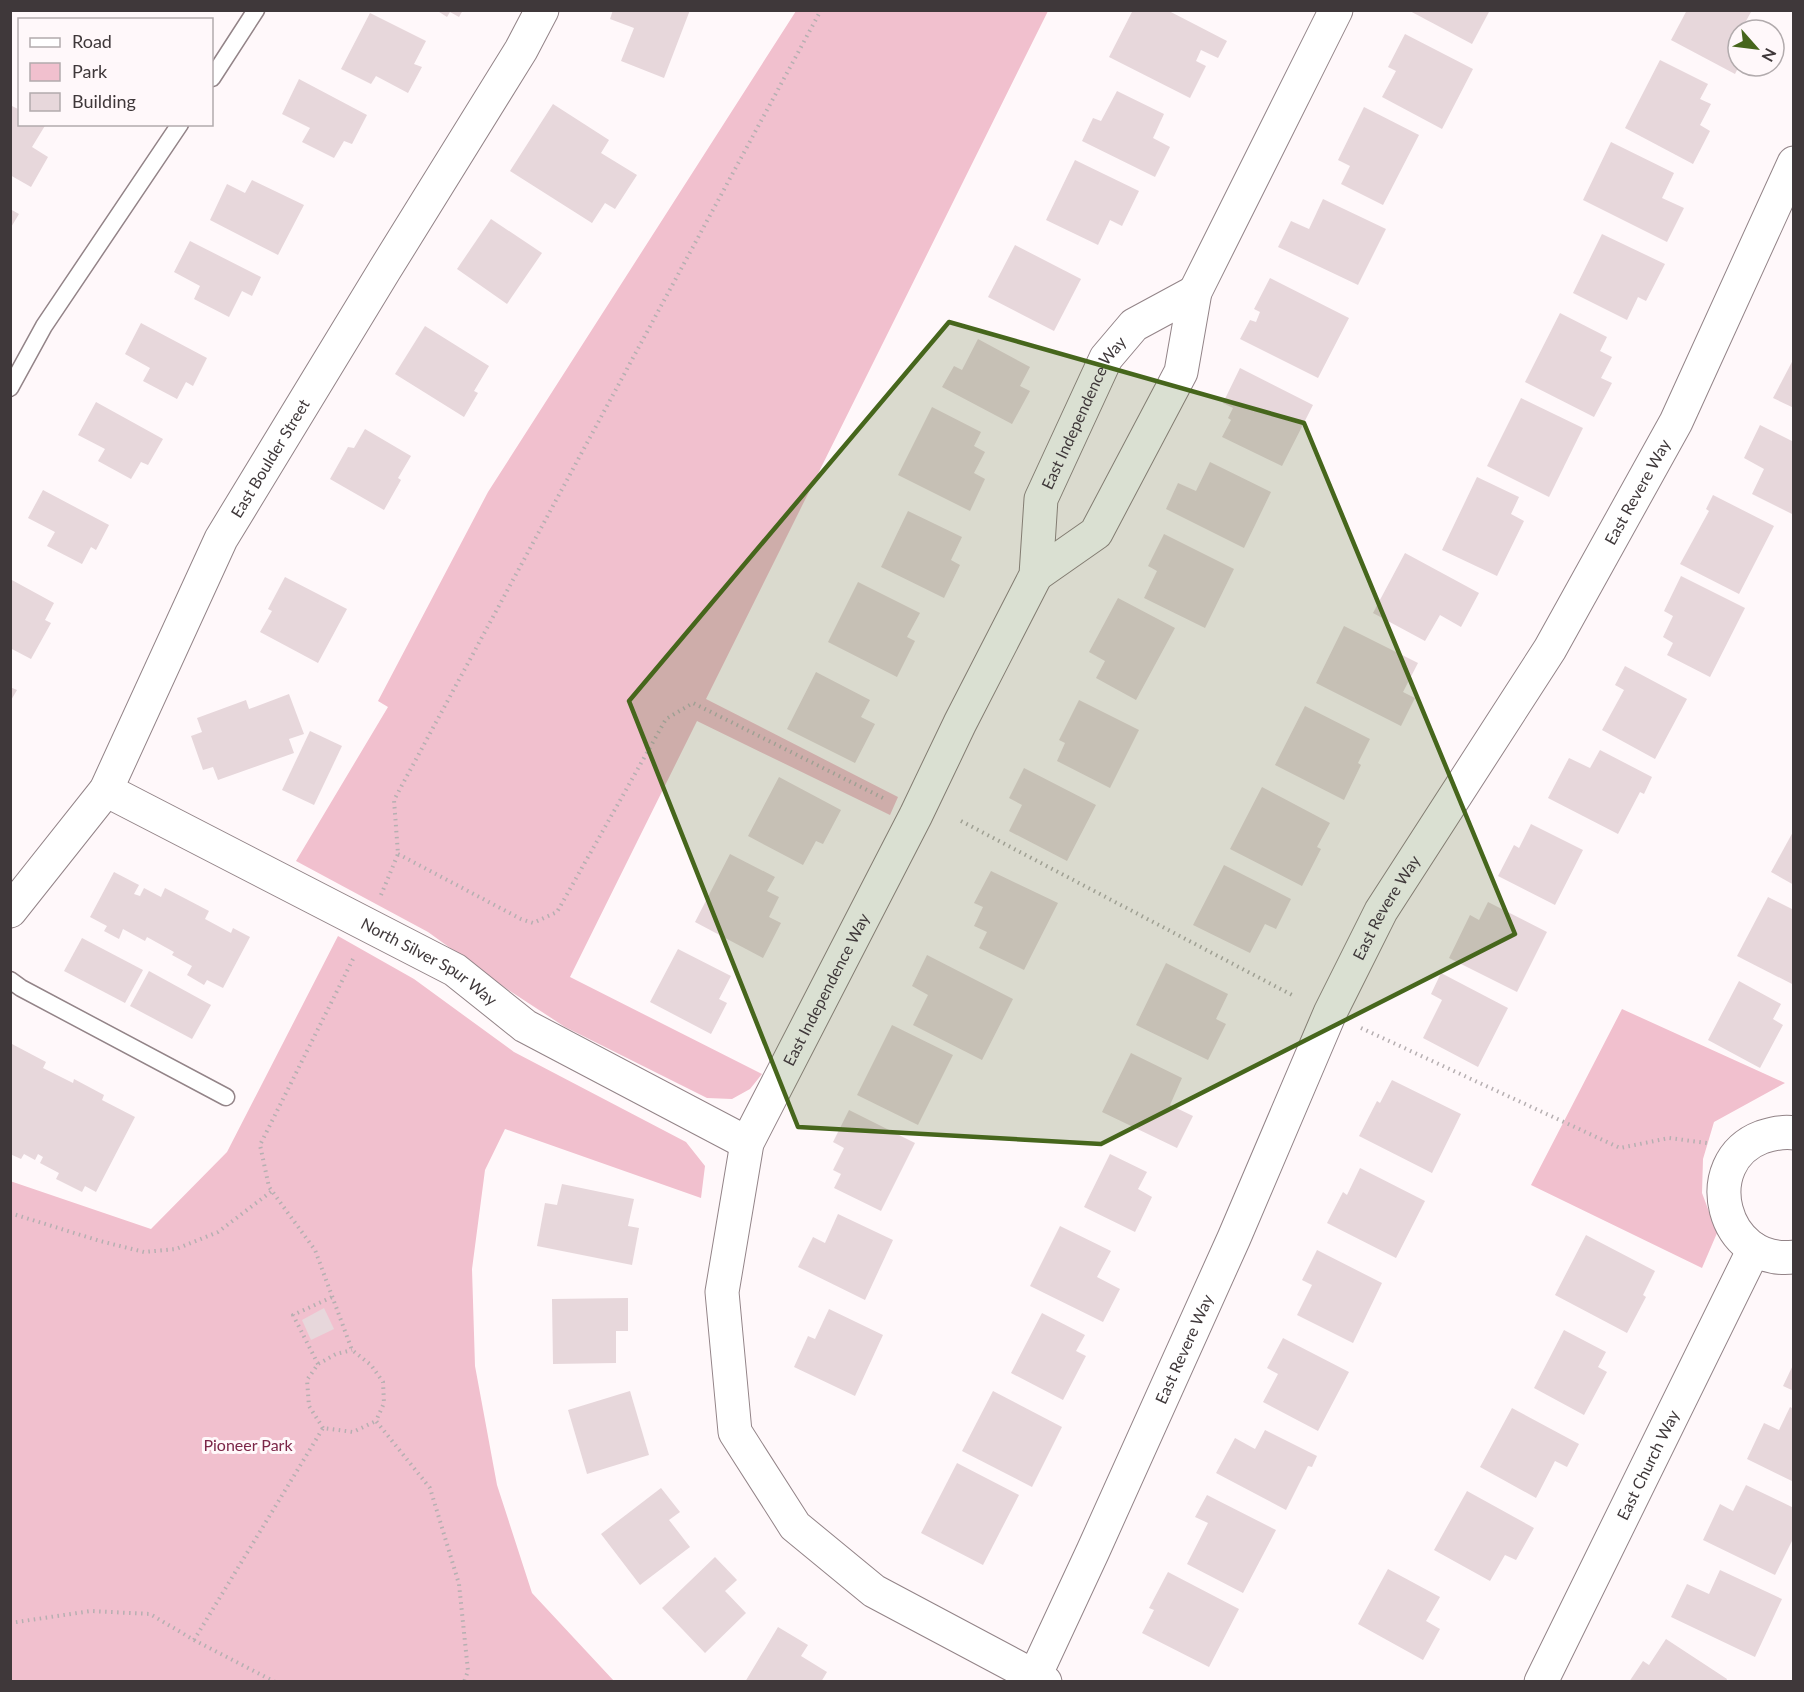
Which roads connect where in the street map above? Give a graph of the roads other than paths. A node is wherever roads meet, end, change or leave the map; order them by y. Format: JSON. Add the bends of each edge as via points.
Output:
{"nodes":[{"id":1,"x":256,"y":10,"type":"edge"},
{"id":2,"x":542,"y":10,"type":"edge"},
{"id":3,"x":1335,"y":10,"type":"edge"},
{"id":4,"x":213,"y":76,"type":"edge"},
{"id":5,"x":179,"y":126,"type":"edge"},
{"id":6,"x":1794,"y":163,"type":"edge"},
{"id":7,"x":1195,"y":292,"type":"junction"},
{"id":8,"x":10,"y":388,"type":"edge"},
{"id":9,"x":1036,"y":575,"type":"junction"},
{"id":10,"x":106,"y":790,"type":"junction"},
{"id":11,"x":10,"y":911,"type":"edge"},
{"id":12,"x":10,"y":980,"type":"edge"},
{"id":13,"x":226,"y":1097,"type":"dead end"},
{"id":14,"x":1794,"y":1133,"type":"edge"},
{"id":15,"x":747,"y":1143,"type":"junction"},
{"id":16,"x":1754,"y":1249,"type":"junction"},
{"id":17,"x":1794,"y":1257,"type":"edge"},
{"id":18,"x":1037,"y":1680,"type":"edge"},
{"id":19,"x":1541,"y":1682,"type":"edge"}],
"edges":[{"from":1,"to":4,"type":"lane"},
{"from":2,"to":10,"type":"street","name":"East Boulder Street","via":[[221,539]]},
{"from":3,"to":7,"type":"street","name":"East Independence Way"},
{"from":5,"to":8,"type":"lane","via":[[44,326]]},
{"from":6,"to":18,"type":"street","name":"East Revere Way","via":[[1676,422],[1550,649],[1370,932],[1330,1013]]},
{"from":7,"to":9,"type":"street","name":"East Independence Way","via":[[1181,372],[1096,533]]},
{"from":7,"to":9,"type":"street","name":"East Independence Way","via":[[1134,325],[1106,358],[1041,499]]},
{"from":9,"to":15,"type":"street","name":"East Independence Way"},
{"from":10,"to":11,"type":"street","name":"East Boulder Street"},
{"from":10,"to":15,"type":"street","name":"North Silver Spur Way","via":[[455,970],[525,1026]]},
{"from":12,"to":13,"type":"lane"},
{"from":14,"to":16,"type":"street","via":[[1756,1139],[1743,1148],[1726,1177],[1725,1210],[1741,1239]]},
{"from":15,"to":18,"type":"street","name":"East Independence Way","via":[[722,1292],[735,1432],[795,1526],[874,1591]]},
{"from":16,"to":17,"type":"street","via":[[1769,1256]]},
{"from":16,"to":19,"type":"street","name":"East Church Way"}]}
